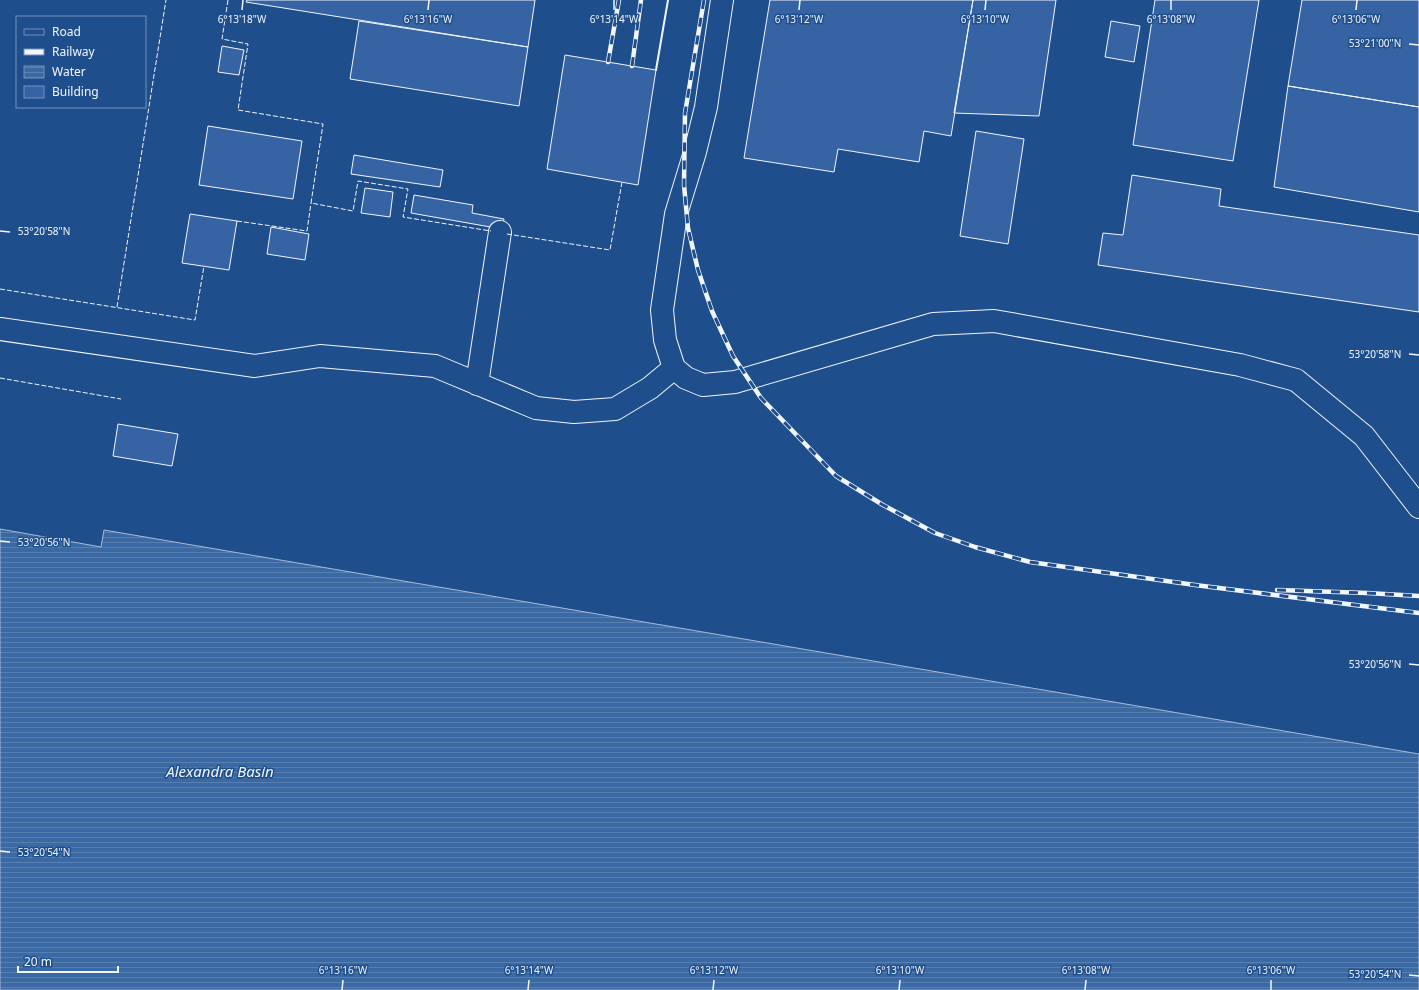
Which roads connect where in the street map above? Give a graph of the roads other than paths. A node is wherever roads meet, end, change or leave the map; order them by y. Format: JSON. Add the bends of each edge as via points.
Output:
{"nodes":[{"id":1,"x":722,"y":0,"type":"edge"},
{"id":2,"x":500,"y":232,"type":"dead end"},
{"id":3,"x":0,"y":329,"type":"edge"},
{"id":4,"x":674,"y":368,"type":"junction"},
{"id":5,"x":477,"y":384,"type":"junction"},
{"id":6,"x":1419,"y":507,"type":"edge"}],
"edges":[{"from":1,"to":4,"type":"lane","via":[[706,107],[676,214],[662,310],[665,340]]},
{"from":2,"to":5,"type":"lane"},
{"from":3,"to":5,"type":"lane","via":[[255,366],[320,356],[434,366]]},
{"from":4,"to":5,"type":"lane","via":[[650,388],[615,409],[574,412],[536,408]]},
{"from":4,"to":6,"type":"lane","via":[[686,378],[703,385],[734,382],[933,324],[994,321],[1240,365],[1296,380],[1364,436]]}]}
